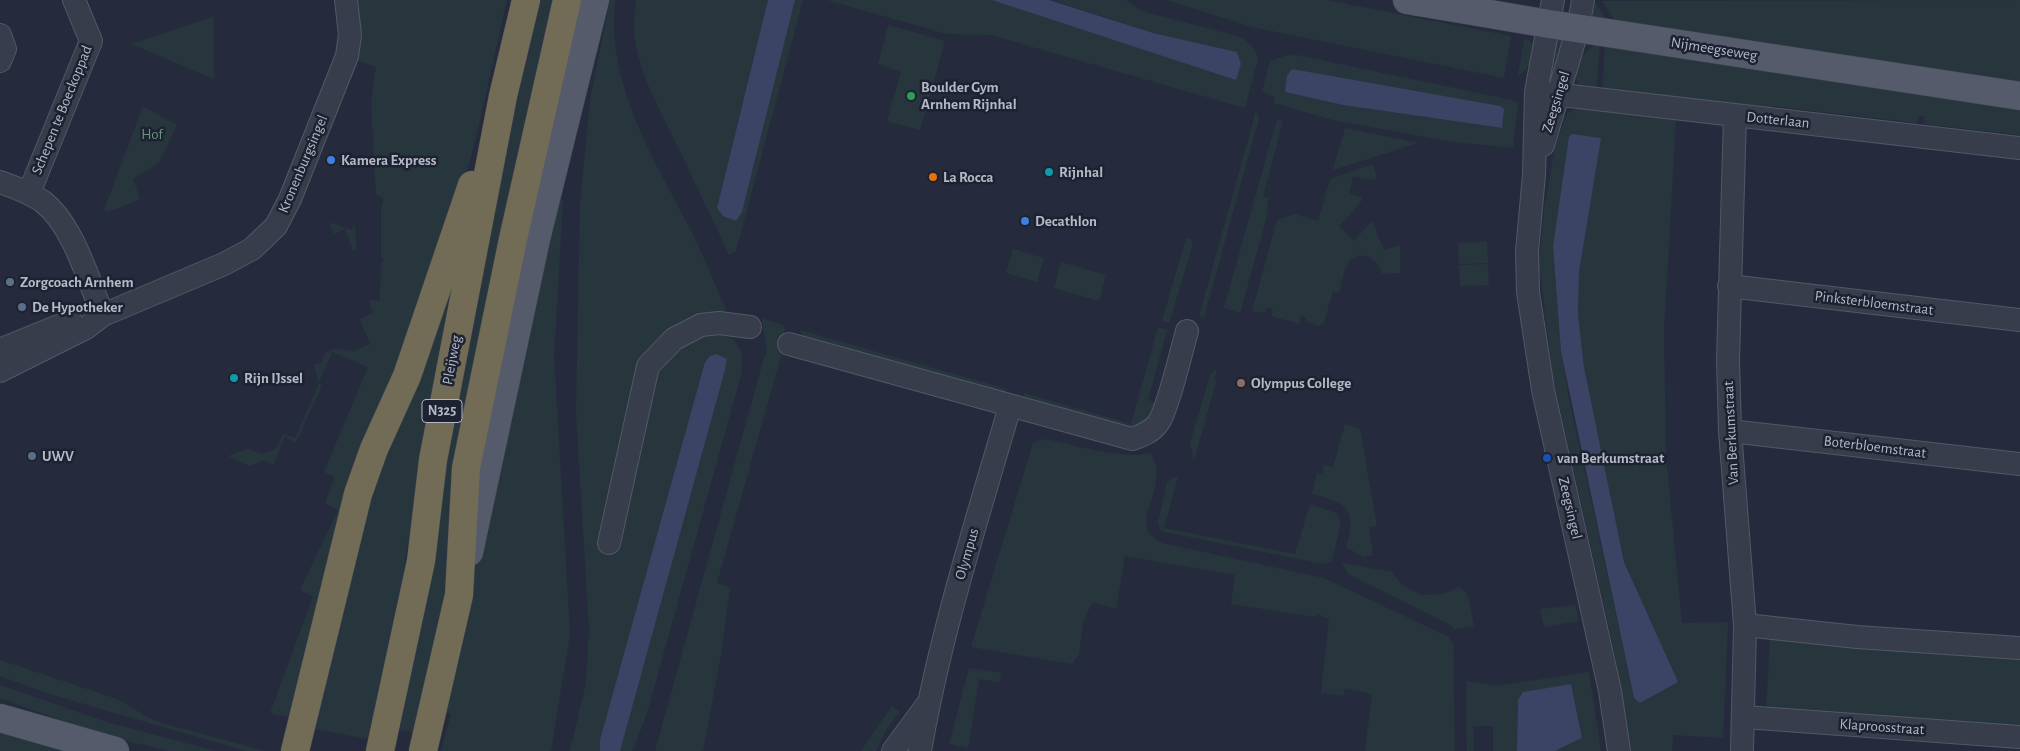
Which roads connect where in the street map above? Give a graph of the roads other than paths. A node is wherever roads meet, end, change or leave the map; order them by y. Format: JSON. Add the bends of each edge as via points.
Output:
{"nodes":[{"id":1,"x":74,"y":0,"type":"edge"},
{"id":2,"x":346,"y":0,"type":"edge"},
{"id":3,"x":526,"y":0,"type":"edge"},
{"id":4,"x":567,"y":0,"type":"edge"},
{"id":5,"x":595,"y":0,"type":"edge"},
{"id":6,"x":1408,"y":0,"type":"edge"},
{"id":7,"x":1584,"y":0,"type":"edge"},
{"id":8,"x":1551,"y":12,"type":"edge"},
{"id":9,"x":1578,"y":28,"type":"junction"},
{"id":10,"x":0,"y":34,"type":"edge"},
{"id":11,"x":0,"y":61,"type":"edge"},
{"id":12,"x":1547,"y":94,"type":"junction"},
{"id":13,"x":503,"y":96,"type":"junction"},
{"id":14,"x":2020,"y":96,"type":"edge"},
{"id":15,"x":1735,"y":115,"type":"junction"},
{"id":16,"x":2020,"y":148,"type":"edge"},
{"id":17,"x":0,"y":182,"type":"edge"},
{"id":18,"x":29,"y":193,"type":"junction"},
{"id":19,"x":1729,"y":286,"type":"junction"},
{"id":20,"x":103,"y":314,"type":"junction"},
{"id":21,"x":2020,"y":320,"type":"edge"},
{"id":22,"x":750,"y":327,"type":"dead end"},
{"id":23,"x":1187,"y":331,"type":"dead end"},
{"id":24,"x":789,"y":344,"type":"dead end"},
{"id":25,"x":30,"y":347,"type":"junction"},
{"id":26,"x":0,"y":350,"type":"edge"},
{"id":27,"x":0,"y":371,"type":"edge"},
{"id":28,"x":1010,"y":406,"type":"junction"},
{"id":29,"x":1730,"y":430,"type":"junction"},
{"id":30,"x":2020,"y":464,"type":"edge"},
{"id":31,"x":609,"y":543,"type":"dead end"},
{"id":32,"x":459,"y":595,"type":"junction"},
{"id":33,"x":1745,"y":626,"type":"junction"},
{"id":34,"x":2020,"y":648,"type":"edge"},
{"id":35,"x":928,"y":703,"type":"junction"},
{"id":36,"x":1744,"y":716,"type":"junction"},
{"id":37,"x":0,"y":718,"type":"edge"},
{"id":38,"x":2020,"y":737,"type":"edge"},
{"id":39,"x":382,"y":739,"type":"edge"},
{"id":40,"x":425,"y":742,"type":"edge"},
{"id":41,"x":115,"y":751,"type":"edge"},
{"id":42,"x":295,"y":751,"type":"edge"},
{"id":43,"x":893,"y":751,"type":"edge"},
{"id":44,"x":920,"y":751,"type":"edge"},
{"id":45,"x":1619,"y":751,"type":"edge"},
{"id":46,"x":1742,"y":751,"type":"edge"}],
"edges":[{"from":1,"to":18,"type":"street","name":"Schepen te Boeckoppad","via":[[92,41]]},
{"from":2,"to":20,"type":"street","name":"Kronenburgsingel","via":[[350,34],[347,56],[290,199],[276,226],[252,249],[224,264]]},
{"from":3,"to":13,"type":"highway","name":"Pleijweg","number":"N325"},
{"from":4,"to":32,"type":"highway","number":"N325","via":[[466,468]]},
{"from":5,"to":32,"type":"main road","number":"N325","via":[[536,239]]},
{"from":6,"to":8,"type":"main road","name":"Nijmeegseweg"},
{"from":7,"to":9,"type":"street","name":"Zeegsingel"},
{"from":8,"to":9,"type":"main road","name":"Nijmeegseweg"},
{"from":8,"to":12,"type":"street","name":"Zeegsingel"},
{"from":9,"to":12,"type":"street","name":"Zeegsingel"},
{"from":9,"to":14,"type":"main road","name":"Nijmeegseweg"},
{"from":10,"to":11,"type":"street","via":[[5,49]]},
{"from":12,"to":15,"type":"street","name":"Dotterlaan"},
{"from":12,"to":45,"type":"street","name":"Zeegsingel","via":[[1534,175],[1527,251],[1534,340],[1610,691]]},
{"from":13,"to":39,"type":"highway","name":"Pleijweg","number":"N325","via":[[433,460],[421,561]]},
{"from":13,"to":42,"type":"highway","number":"N325","via":[[406,376],[358,494]]},
{"from":15,"to":16,"type":"street","name":"Dotterlaan"},
{"from":15,"to":19,"type":"street","name":"Van Berkumstraat"},
{"from":17,"to":18,"type":"street"},
{"from":18,"to":20,"type":"street","via":[[64,226]]},
{"from":19,"to":21,"type":"street","name":"Pinksterbloemstraat"},
{"from":19,"to":29,"type":"street","name":"Van Berkumstraat"},
{"from":20,"to":25,"type":"street","name":"Kronenburgsingel","via":[[82,317]]},
{"from":22,"to":31,"type":"street","via":[[719,323],[701,325],[674,339],[648,366]]},
{"from":23,"to":28,"type":"street","via":[[1165,410],[1158,423],[1144,434],[1132,439]]},
{"from":24,"to":28,"type":"street"},
{"from":25,"to":26,"type":"street","name":"Kronenburgsingel"},
{"from":25,"to":27,"type":"street","name":"Kronenburgsingel"},
{"from":28,"to":35,"type":"street","name":"Olympus","via":[[948,619]]},
{"from":29,"to":30,"type":"street","name":"Boterbloemstraat"},
{"from":29,"to":33,"type":"street","name":"Van Berkumstraat"},
{"from":32,"to":40,"type":"highway","number":"N325"},
{"from":33,"to":34,"type":"street"},
{"from":33,"to":36,"type":"street","name":"Van Berkumstraat"},
{"from":35,"to":43,"type":"street","name":"Olympus"},
{"from":35,"to":44,"type":"street","name":"Olympus"},
{"from":36,"to":38,"type":"street","name":"Klaproosstraat"},
{"from":36,"to":46,"type":"street","name":"Van Berkumstraat"},
{"from":37,"to":41,"type":"main road"}]}
